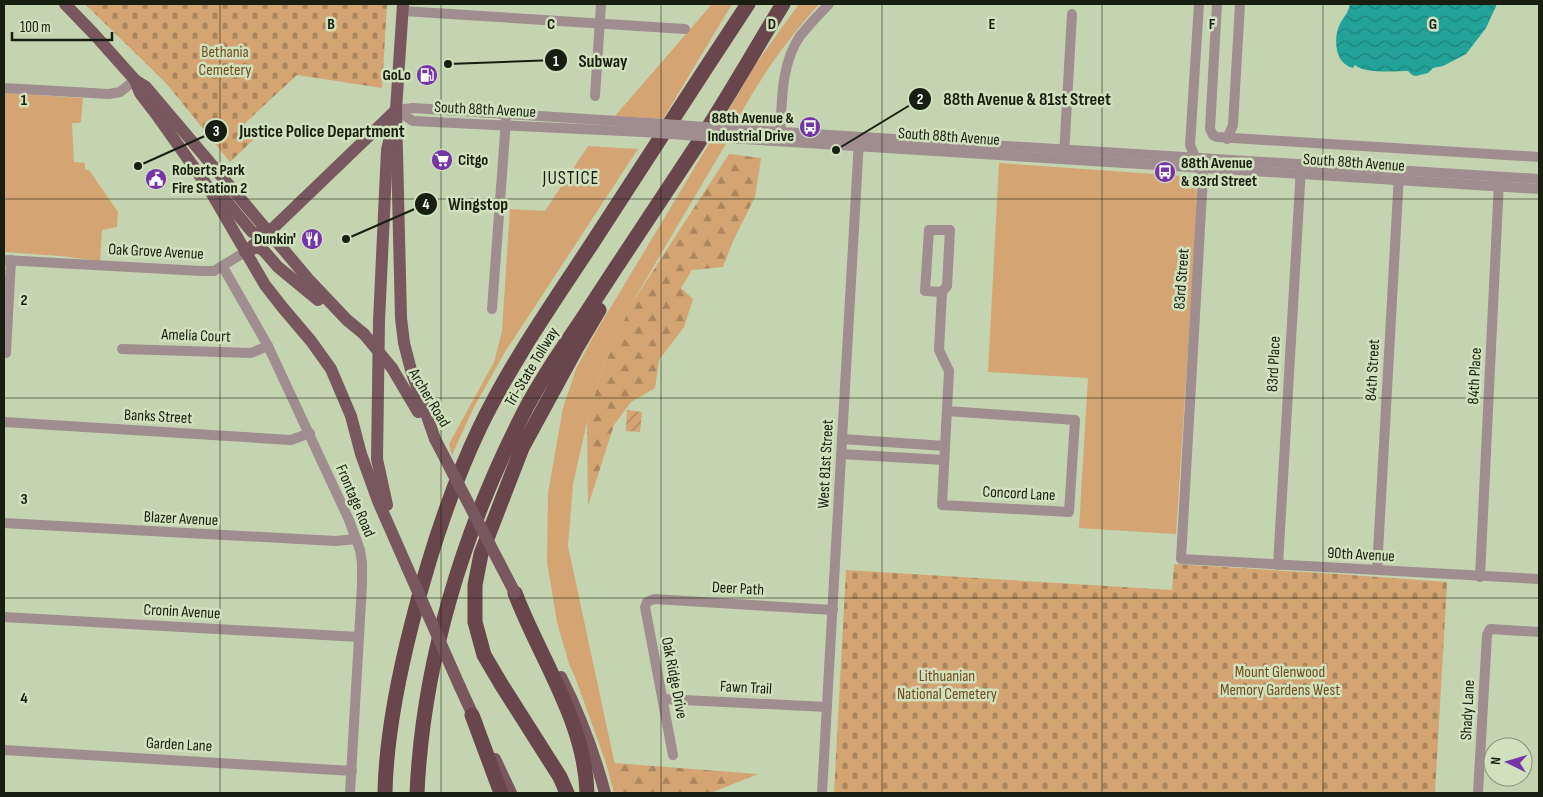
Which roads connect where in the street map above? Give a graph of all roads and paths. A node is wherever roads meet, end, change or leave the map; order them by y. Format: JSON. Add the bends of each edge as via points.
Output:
{"nodes":[{"id":1,"x":65,"y":4,"type":"edge"},
{"id":2,"x":601,"y":4,"type":"edge"},
{"id":3,"x":748,"y":4,"type":"edge"},
{"id":4,"x":783,"y":4,"type":"edge"},
{"id":5,"x":828,"y":4,"type":"edge"},
{"id":6,"x":1199,"y":4,"type":"edge"},
{"id":7,"x":1217,"y":4,"type":"edge"},
{"id":8,"x":1240,"y":4,"type":"edge"},
{"id":9,"x":403,"y":7,"type":"edge"},
{"id":10,"x":1072,"y":14,"type":"dead end"},
{"id":11,"x":600,"y":23,"type":"junction"},
{"id":12,"x":685,"y":29,"type":"dead end"},
{"id":13,"x":135,"y":80,"type":"junction"},
{"id":14,"x":4,"y":88,"type":"edge"},
{"id":15,"x":595,"y":96,"type":"dead end"},
{"id":16,"x":396,"y":110,"type":"junction"},
{"id":17,"x":506,"y":114,"type":"junction"},
{"id":18,"x":506,"y":127,"type":"junction"},
{"id":19,"x":730,"y":133,"type":"junction"},
{"id":20,"x":780,"y":136,"type":"junction"},
{"id":21,"x":1227,"y":139,"type":"junction"},
{"id":22,"x":859,"y":141,"type":"junction"},
{"id":23,"x":358,"y":146,"type":"junction"},
{"id":24,"x":387,"y":150,"type":"junction"},
{"id":25,"x":1064,"y":154,"type":"junction"},
{"id":26,"x":187,"y":157,"type":"junction"},
{"id":27,"x":1195,"y":157,"type":"junction"},
{"id":28,"x":1539,"y":157,"type":"edge"},
{"id":29,"x":1200,"y":168,"type":"junction"},
{"id":30,"x":1300,"y":169,"type":"junction"},
{"id":31,"x":1399,"y":176,"type":"junction"},
{"id":32,"x":1539,"y":180,"type":"edge"},
{"id":33,"x":1499,"y":182,"type":"junction"},
{"id":34,"x":1539,"y":190,"type":"edge"},
{"id":35,"x":640,"y":229,"type":"junction"},
{"id":36,"x":268,"y":233,"type":"junction"},
{"id":37,"x":245,"y":252,"type":"junction"},
{"id":38,"x":7,"y":260,"type":"edge"},
{"id":39,"x":223,"y":267,"type":"junction"},
{"id":40,"x":942,"y":292,"type":"junction"},
{"id":41,"x":492,"y":309,"type":"dead end"},
{"id":42,"x":347,"y":320,"type":"junction"},
{"id":43,"x":268,"y":346,"type":"junction"},
{"id":44,"x":122,"y":349,"type":"dead end"},
{"id":45,"x":6,"y":353,"type":"dead end"},
{"id":46,"x":947,"y":411,"type":"junction"},
{"id":47,"x":4,"y":422,"type":"edge"},
{"id":48,"x":310,"y":433,"type":"junction"},
{"id":49,"x":436,"y":439,"type":"junction"},
{"id":50,"x":842,"y":439,"type":"junction"},
{"id":51,"x":945,"y":446,"type":"junction"},
{"id":52,"x":841,"y":454,"type":"junction"},
{"id":53,"x":944,"y":460,"type":"junction"},
{"id":54,"x":4,"y":523,"type":"edge"},
{"id":55,"x":356,"y":539,"type":"junction"},
{"id":56,"x":398,"y":543,"type":"junction"},
{"id":57,"x":1181,"y":559,"type":"joint"},
{"id":58,"x":1278,"y":565,"type":"junction"},
{"id":59,"x":1377,"y":570,"type":"junction"},
{"id":60,"x":1480,"y":576,"type":"junction"},
{"id":61,"x":1539,"y":579,"type":"edge"},
{"id":62,"x":515,"y":593,"type":"junction"},
{"id":63,"x":645,"y":607,"type":"joint"},
{"id":64,"x":833,"y":610,"type":"junction"},
{"id":65,"x":4,"y":616,"type":"edge"},
{"id":66,"x":1539,"y":632,"type":"edge"},
{"id":67,"x":359,"y":637,"type":"junction"},
{"id":68,"x":663,"y":699,"type":"junction"},
{"id":69,"x":827,"y":707,"type":"junction"},
{"id":70,"x":472,"y":715,"type":"junction"},
{"id":71,"x":4,"y":750,"type":"edge"},
{"id":72,"x":673,"y":755,"type":"dead end"},
{"id":73,"x":352,"y":771,"type":"junction"},
{"id":74,"x":350,"y":793,"type":"edge"},
{"id":75,"x":385,"y":793,"type":"edge"},
{"id":76,"x":418,"y":793,"type":"edge"},
{"id":77,"x":501,"y":793,"type":"edge"},
{"id":78,"x":511,"y":793,"type":"edge"},
{"id":79,"x":567,"y":793,"type":"edge"},
{"id":80,"x":586,"y":793,"type":"edge"},
{"id":81,"x":605,"y":793,"type":"edge"},
{"id":82,"x":822,"y":793,"type":"edge"},
{"id":83,"x":1478,"y":793,"type":"edge"}],
"edges":[{"from":1,"to":13,"type":"main road","name":"Archer Road"},
{"from":2,"to":11,"type":"street"},
{"from":3,"to":75,"type":"highway","name":"Tri-State Tollway","via":[[555,299],[481,425],[458,476],[425,571],[399,680]]},
{"from":4,"to":35,"type":"highway","name":"Tri-State Tollway","via":[[697,146]]},
{"from":5,"to":20,"type":"street","via":[[799,38],[788,62]]},
{"from":6,"to":27,"type":"street","name":"83rd Street","via":[[1190,145]]},
{"from":7,"to":21,"type":"street","via":[[1210,129],[1213,135]]},
{"from":8,"to":21,"type":"street","via":[[1233,125]]},
{"from":9,"to":11,"type":"street"},
{"from":9,"to":16,"type":"main road"},
{"from":10,"to":25,"type":"street"},
{"from":11,"to":12,"type":"street"},
{"from":11,"to":15,"type":"street"},
{"from":13,"to":14,"type":"street","via":[[120,92],[109,94]]},
{"from":13,"to":26,"type":"main road","name":"Archer Road","via":[[140,93]]},
{"from":13,"to":36,"type":"main road","name":"Archer Road","via":[[146,87]]},
{"from":16,"to":17,"type":"street","name":"South 88th Avenue","via":[[413,108]]},
{"from":16,"to":18,"type":"street","name":"South 88th Avenue","via":[[413,121]]},
{"from":16,"to":23,"type":"main road","name":"Oak Grove Avenue"},
{"from":16,"to":24,"type":"main road"},
{"from":16,"to":49,"type":"main road","via":[[404,344]]},
{"from":17,"to":18,"type":"street"},
{"from":17,"to":19,"type":"street","name":"South 88th Avenue","bridge":true,"via":[[649,123]]},
{"from":18,"to":19,"type":"street","name":"South 88th Avenue","bridge":true},
{"from":18,"to":41,"type":"street"},
{"from":19,"to":20,"type":"street","name":"South 88th Avenue"},
{"from":20,"to":22,"type":"street","name":"South 88th Avenue"},
{"from":21,"to":28,"type":"street"},
{"from":22,"to":25,"type":"street","name":"South 88th Avenue"},
{"from":22,"to":50,"type":"street","name":"West 81st Street"},
{"from":23,"to":24,"type":"main road","via":[[369,143]]},
{"from":23,"to":36,"type":"main road","name":"Oak Grove Avenue"},
{"from":24,"to":56,"type":"main road","via":[[377,450],[379,475]]},
{"from":25,"to":27,"type":"street","name":"South 88th Avenue"},
{"from":25,"to":29,"type":"street","name":"South 88th Avenue"},
{"from":26,"to":36,"type":"main road","via":[[252,232]]},
{"from":26,"to":37,"type":"main road","name":"Archer Road"},
{"from":27,"to":29,"type":"street","name":"83rd Street"},
{"from":27,"to":30,"type":"street","name":"South 88th Avenue"},
{"from":29,"to":30,"type":"street","name":"South 88th Avenue"},
{"from":29,"to":57,"type":"street","name":"83rd Street","via":[[1203,187]]},
{"from":30,"to":31,"type":"street","name":"South 88th Avenue"},
{"from":30,"to":58,"type":"street","name":"83rd Place"},
{"from":31,"to":33,"type":"street","name":"South 88th Avenue"},
{"from":31,"to":59,"type":"street","name":"84th Street"},
{"from":32,"to":33,"type":"street","name":"South 88th Avenue"},
{"from":33,"to":34,"type":"street","name":"South 88th Avenue"},
{"from":33,"to":60,"type":"street","name":"84th Place"},
{"from":35,"to":76,"type":"highway","name":"Tri-State Tollway","via":[[523,414],[488,486],[457,576],[436,654],[423,732]]},
{"from":35,"to":79,"type":"highway","via":[[624,270],[522,448],[481,554],[475,585],[475,622],[484,655]]},
{"from":36,"to":37,"type":"main road","name":"Oak Grove Avenue"},
{"from":36,"to":42,"type":"main road","name":"Archer Road"},
{"from":37,"to":39,"type":"street","name":"Oak Grove Avenue"},
{"from":37,"to":42,"type":"main road","via":[[258,247],[264,251],[278,267]]},
{"from":37,"to":56,"type":"main road","name":"Archer Road","via":[[265,285],[332,369],[351,416],[371,484]]},
{"from":38,"to":39,"type":"street","name":"Oak Grove Avenue","via":[[201,272]]},
{"from":38,"to":45,"type":"street"},
{"from":39,"to":43,"type":"street","name":"Frontage Road"},
{"from":40,"to":40,"type":"street","name":"Concord Lane","via":[[947,286],[950,230],[929,230],[925,290]]},
{"from":40,"to":46,"type":"street","name":"Concord Lane","via":[[939,350],[949,372]]},
{"from":42,"to":49,"type":"main road","name":"Archer Road","bridge":true,"via":[[364,334],[392,368]]},
{"from":43,"to":44,"type":"street","name":"Amelia Court","via":[[250,353]]},
{"from":43,"to":48,"type":"street","name":"Frontage Road"},
{"from":46,"to":51,"type":"street","name":"Concord Lane"},
{"from":46,"to":53,"type":"street","name":"Concord Lane","via":[[1075,420],[1069,512],[942,505]]},
{"from":47,"to":48,"type":"street","name":"Banks Street","via":[[291,440]]},
{"from":48,"to":55,"type":"street","name":"Frontage Road"},
{"from":49,"to":62,"type":"main road","name":"Archer Road","bridge":true},
{"from":50,"to":51,"type":"street"},
{"from":50,"to":52,"type":"street","name":"West 81st Street"},
{"from":51,"to":53,"type":"street","name":"Concord Lane"},
{"from":52,"to":53,"type":"street"},
{"from":52,"to":64,"type":"street","name":"West 81st Street"},
{"from":54,"to":55,"type":"street","name":"Blazer Avenue","via":[[336,541]]},
{"from":55,"to":67,"type":"street","name":"Frontage Road","via":[[362,563]]},
{"from":56,"to":70,"type":"main road","bridge":true},
{"from":57,"to":58,"type":"street","name":"90th Avenue"},
{"from":58,"to":59,"type":"street","name":"90th Avenue"},
{"from":59,"to":60,"type":"street","name":"90th Avenue"},
{"from":60,"to":61,"type":"street","name":"90th Avenue"},
{"from":62,"to":80,"type":"highway","via":[[571,718]]},
{"from":62,"to":81,"type":"main road","name":"Archer Road","via":[[583,724],[596,756]]},
{"from":63,"to":64,"type":"street","name":"Deer Path","via":[[654,599]]},
{"from":63,"to":68,"type":"street","name":"Oak Ridge Drive"},
{"from":64,"to":69,"type":"street","name":"West 81st Street"},
{"from":65,"to":67,"type":"street","name":"Cronin Avenue"},
{"from":66,"to":83,"type":"street","name":"Shady Lane","via":[[1490,629]]},
{"from":67,"to":73,"type":"street","name":"Frontage Road"},
{"from":68,"to":69,"type":"street","name":"Fawn Trail"},
{"from":68,"to":72,"type":"street","name":"Oak Ridge Drive"},
{"from":69,"to":82,"type":"street","name":"West 81st Street"},
{"from":70,"to":77,"type":"highway"},
{"from":70,"to":78,"type":"main road"},
{"from":71,"to":73,"type":"street","name":"Garden Lane"},
{"from":73,"to":74,"type":"street","name":"Frontage Road"}]}
